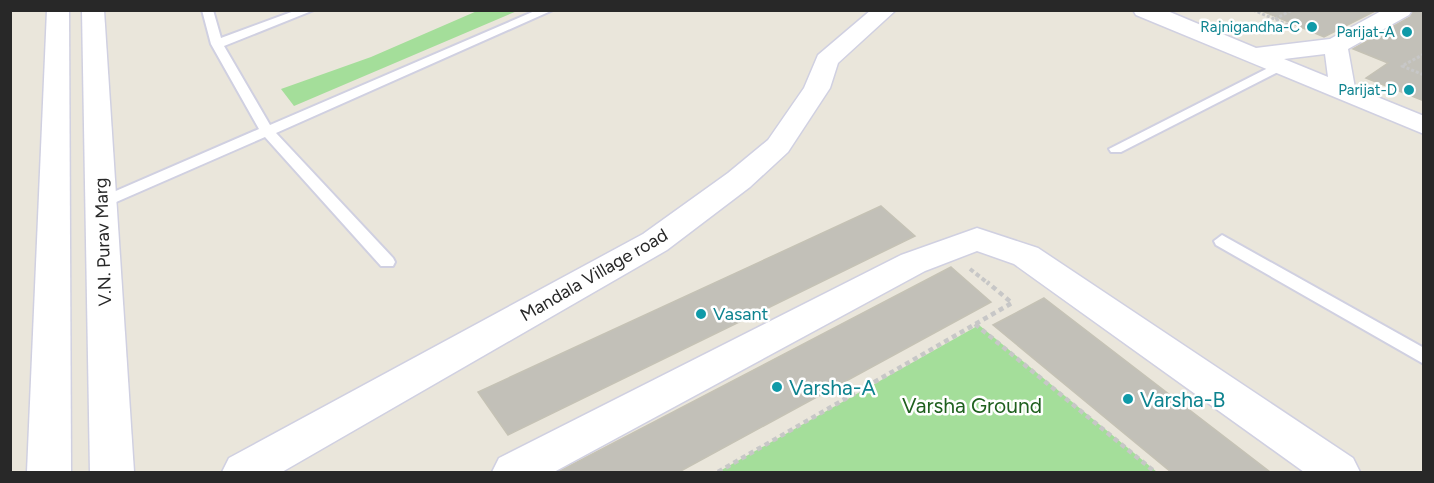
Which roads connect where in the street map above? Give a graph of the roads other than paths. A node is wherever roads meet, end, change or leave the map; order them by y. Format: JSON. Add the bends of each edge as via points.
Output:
{"nodes":[{"id":1,"x":58,"y":10,"type":"edge"},
{"id":2,"x":93,"y":10,"type":"edge"},
{"id":3,"x":207,"y":10,"type":"edge"},
{"id":4,"x":309,"y":10,"type":"edge"},
{"id":5,"x":548,"y":10,"type":"edge"},
{"id":6,"x":885,"y":10,"type":"edge"},
{"id":7,"x":1144,"y":10,"type":"edge"},
{"id":8,"x":1401,"y":10,"type":"edge"},
{"id":9,"x":217,"y":44,"type":"junction"},
{"id":10,"x":1336,"y":46,"type":"junction"},
{"id":11,"x":1249,"y":55,"type":"junction"},
{"id":12,"x":1278,"y":67,"type":"junction"},
{"id":13,"x":1343,"y":93,"type":"junction"},
{"id":14,"x":1424,"y":126,"type":"edge"},
{"id":15,"x":267,"y":131,"type":"junction"},
{"id":16,"x":1116,"y":149,"type":"dead end"},
{"id":17,"x":99,"y":159,"type":"junction"},
{"id":18,"x":56,"y":171,"type":"junction"},
{"id":19,"x":101,"y":203,"type":"junction"},
{"id":20,"x":1222,"y":241,"type":"dead end"},
{"id":21,"x":387,"y":262,"type":"dead end"},
{"id":22,"x":1424,"y":357,"type":"edge"},
{"id":23,"x":49,"y":472,"type":"edge"},
{"id":24,"x":112,"y":472,"type":"edge"},
{"id":25,"x":244,"y":472,"type":"edge"},
{"id":26,"x":514,"y":472,"type":"edge"},
{"id":27,"x":1338,"y":472,"type":"edge"}],
"edges":[{"from":1,"to":18,"type":"street"},
{"from":2,"to":17,"type":"street","name":"V.N. Purav Marg"},
{"from":3,"to":9,"type":"lane"},
{"from":4,"to":9,"type":"lane"},
{"from":5,"to":15,"type":"lane"},
{"from":6,"to":25,"type":"street","name":"Mandala Village road","via":[[827,60],[817,88],[778,146],[655,242]]},
{"from":7,"to":11,"type":"street"},
{"from":8,"to":10,"type":"street"},
{"from":9,"to":15,"type":"lane"},
{"from":10,"to":11,"type":"street"},
{"from":10,"to":13,"type":"street"},
{"from":11,"to":12,"type":"street"},
{"from":12,"to":13,"type":"street"},
{"from":12,"to":16,"type":"lane"},
{"from":13,"to":14,"type":"street"},
{"from":15,"to":19,"type":"lane"},
{"from":15,"to":21,"type":"lane"},
{"from":17,"to":18,"type":"street"},
{"from":17,"to":19,"type":"street","name":"V.N. Purav Marg"},
{"from":18,"to":23,"type":"street"},
{"from":19,"to":24,"type":"street","name":"V.N. Purav Marg"},
{"from":20,"to":22,"type":"lane"},
{"from":26,"to":27,"type":"street","via":[[913,263],[977,239],[1026,256]]}]}
